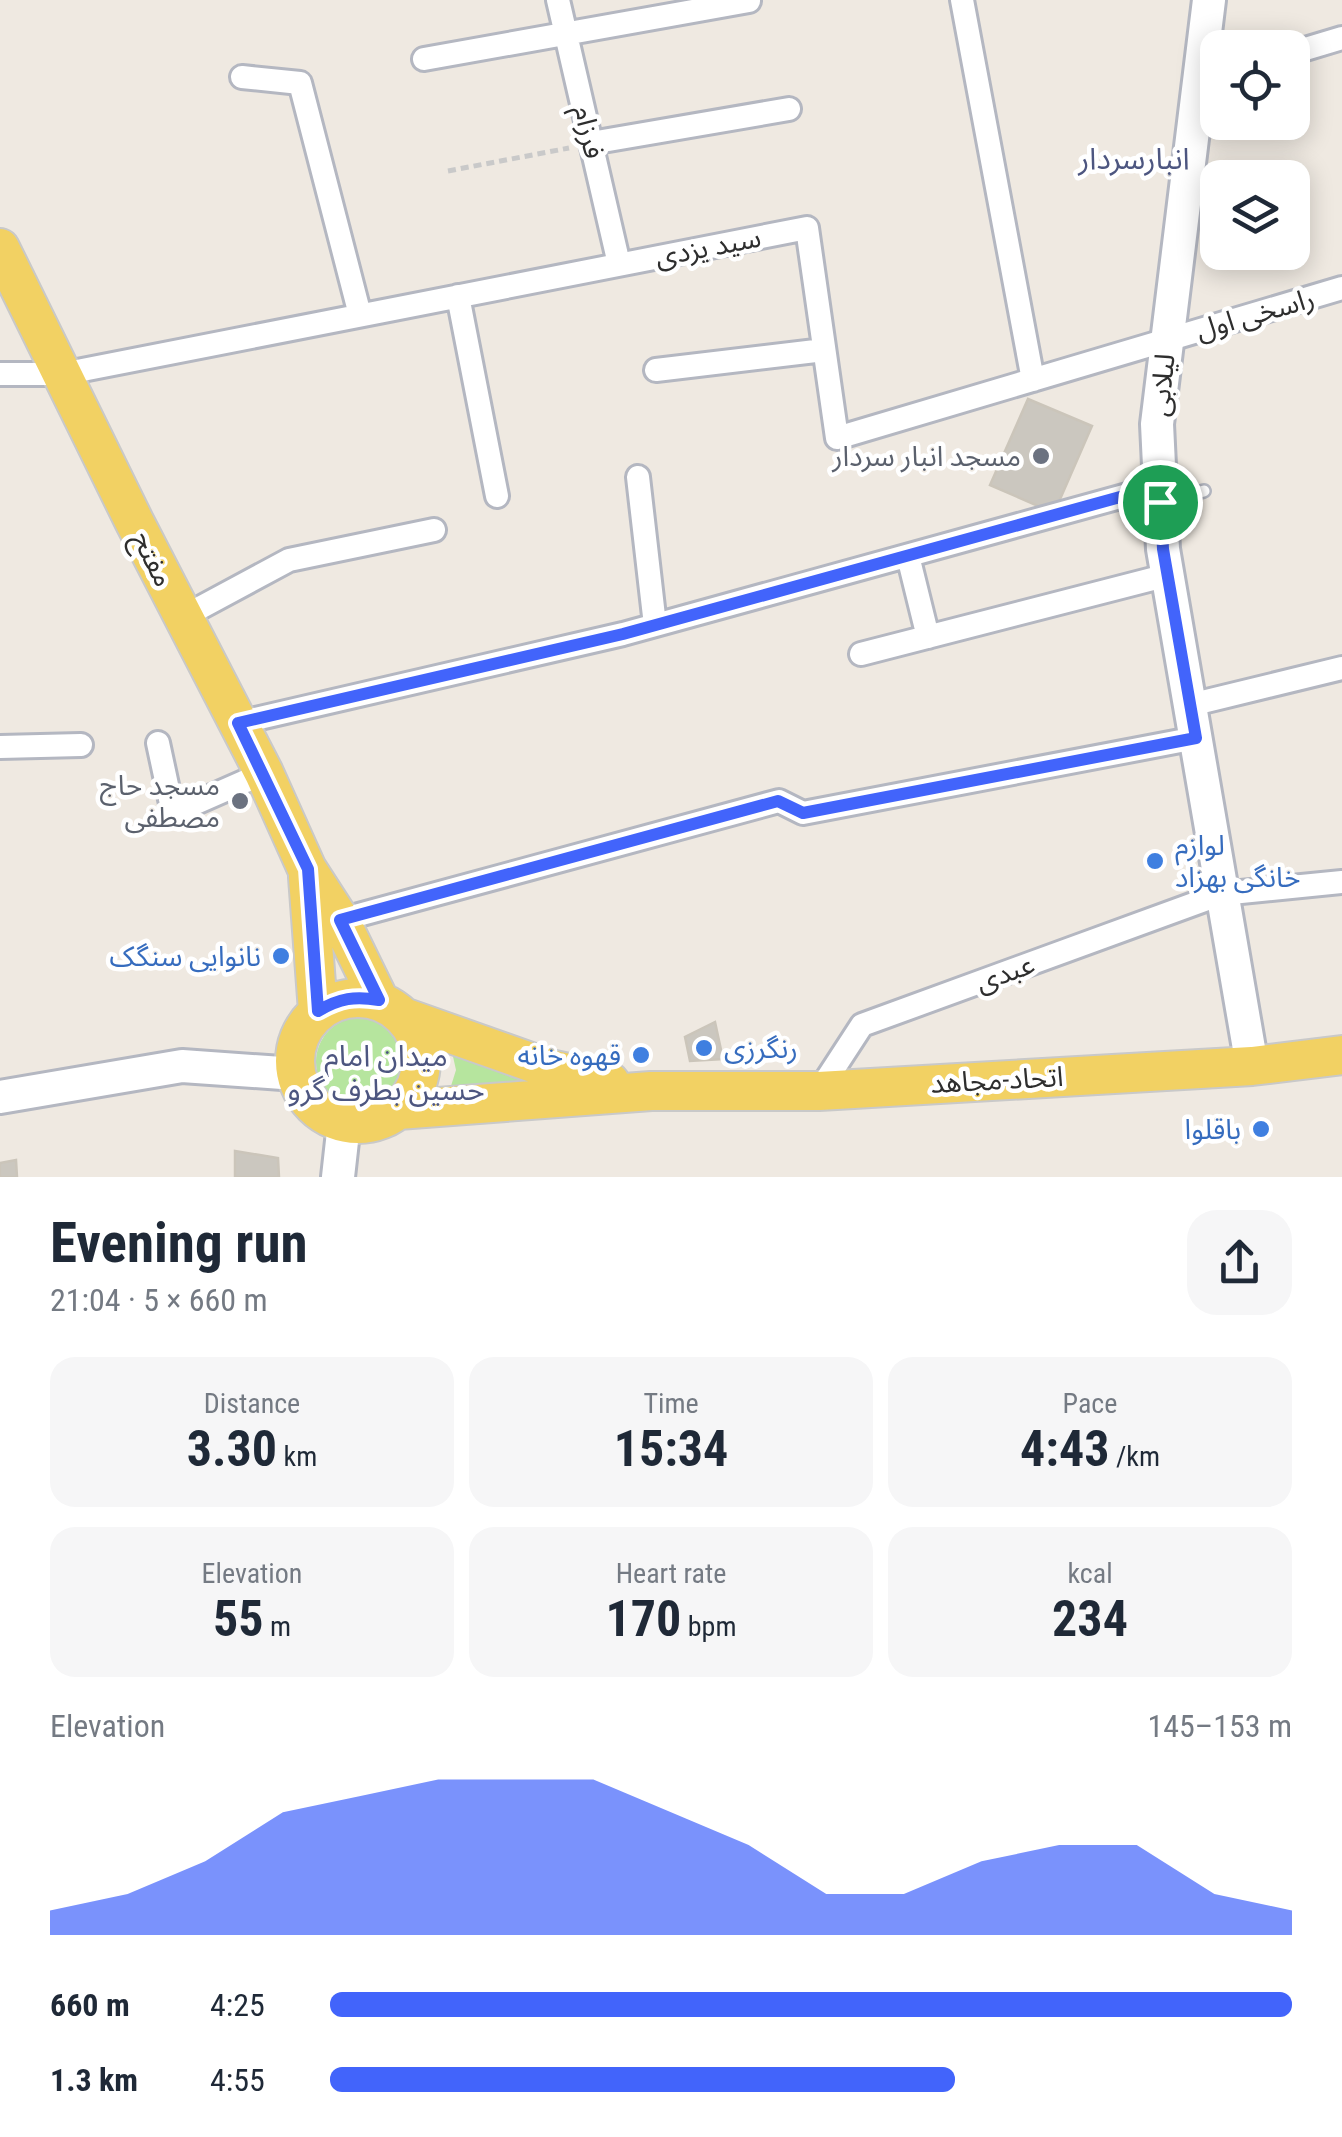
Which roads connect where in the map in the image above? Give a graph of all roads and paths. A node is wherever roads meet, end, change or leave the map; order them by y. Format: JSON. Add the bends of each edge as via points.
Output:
{"nodes":[{"id":1,"x":558,"y":0,"type":"edge"},
{"id":2,"x":962,"y":0,"type":"edge"},
{"id":3,"x":1209,"y":0,"type":"edge"},
{"id":4,"x":749,"y":1,"type":"edge"},
{"id":5,"x":1209,"y":30,"type":"edge"},
{"id":6,"x":566,"y":34,"type":"junction"},
{"id":7,"x":1342,"y":38,"type":"edge"},
{"id":8,"x":1310,"y":48,"type":"edge"},
{"id":9,"x":424,"y":59,"type":"dead end"},
{"id":10,"x":242,"y":77,"type":"dead end"},
{"id":11,"x":789,"y":109,"type":"dead end"},
{"id":12,"x":1200,"y":131,"type":"edge"},
{"id":13,"x":591,"y":143,"type":"junction"},
{"id":14,"x":448,"y":171,"type":"dead end"},
{"id":15,"x":619,"y":264,"type":"junction"},
{"id":16,"x":4,"y":266,"type":"edge"},
{"id":17,"x":1342,"y":288,"type":"edge"},
{"id":18,"x":458,"y":296,"type":"junction"},
{"id":19,"x":360,"y":315,"type":"junction"},
{"id":20,"x":1168,"y":339,"type":"junction"},
{"id":21,"x":824,"y":350,"type":"junction"},
{"id":22,"x":656,"y":370,"type":"dead end"},
{"id":23,"x":0,"y":374,"type":"edge"},
{"id":24,"x":62,"y":374,"type":"junction"},
{"id":25,"x":1032,"y":380,"type":"junction"},
{"id":26,"x":638,"y":477,"type":"dead end"},
{"id":27,"x":1204,"y":492,"type":"dead end"},
{"id":28,"x":1160,"y":494,"type":"junction"},
{"id":29,"x":498,"y":496,"type":"dead end"},
{"id":30,"x":434,"y":530,"type":"dead end"},
{"id":31,"x":908,"y":556,"type":"junction"},
{"id":32,"x":1168,"y":576,"type":"junction"},
{"id":33,"x":183,"y":617,"type":"junction"},
{"id":34,"x":654,"y":625,"type":"junction"},
{"id":35,"x":928,"y":637,"type":"junction"},
{"id":36,"x":861,"y":654,"type":"dead end"},
{"id":37,"x":1342,"y":668,"type":"edge"},
{"id":38,"x":1190,"y":706,"type":"junction"},
{"id":39,"x":238,"y":723,"type":"junction"},
{"id":40,"x":1196,"y":738,"type":"junction"},
{"id":41,"x":158,"y":743,"type":"dead end"},
{"id":42,"x":81,"y":746,"type":"dead end"},
{"id":43,"x":0,"y":748,"type":"edge"},
{"id":44,"x":264,"y":773,"type":"junction"},
{"id":45,"x":308,"y":869,"type":"junction"},
{"id":46,"x":1342,"y":882,"type":"edge"},
{"id":47,"x":1221,"y":894,"type":"junction"},
{"id":48,"x":340,"y":920,"type":"junction"},
{"id":49,"x":393,"y":1009,"type":"junction"},
{"id":50,"x":318,"y":1011,"type":"junction"},
{"id":51,"x":1340,"y":1060,"type":"edge"},
{"id":52,"x":1252,"y":1066,"type":"junction"},
{"id":53,"x":296,"y":1074,"type":"junction"},
{"id":54,"x":819,"y":1091,"type":"junction"},
{"id":55,"x":651,"y":1092,"type":"junction"},
{"id":56,"x":0,"y":1097,"type":"edge"},
{"id":57,"x":398,"y":1110,"type":"junction"},
{"id":58,"x":344,"y":1123,"type":"junction"},
{"id":59,"x":338,"y":1177,"type":"edge"}],
"edges":[{"from":1,"to":6,"type":"street","name":"فرزام"},
{"from":2,"to":25,"type":"street"},
{"from":3,"to":5,"type":"main road","name":"لیلابی"},
{"from":4,"to":6,"type":"street"},
{"from":6,"to":9,"type":"street"},
{"from":6,"to":13,"type":"street","name":"فرزام"},
{"from":7,"to":8,"type":"street"},
{"from":10,"to":19,"type":"street","via":[[300,84]]},
{"from":11,"to":13,"type":"street"},
{"from":12,"to":20,"type":"main road","name":"لیلابی"},
{"from":13,"to":14,"type":"path"},
{"from":13,"to":15,"type":"street","name":"فرزام"},
{"from":15,"to":18,"type":"street","name":"سید یزدی"},
{"from":15,"to":21,"type":"street","name":"سید یزدی","via":[[807,228]]},
{"from":16,"to":24,"type":"main road","name":"مفتح"},
{"from":17,"to":20,"type":"street","name":"راسخی اول"},
{"from":18,"to":19,"type":"street","name":"سید یزدی"},
{"from":18,"to":29,"type":"street"},
{"from":19,"to":24,"type":"street","name":"سید یزدی"},
{"from":20,"to":25,"type":"street","name":"سید یزدی"},
{"from":20,"to":28,"type":"main road","name":"لیلابی","via":[[1157,424]]},
{"from":21,"to":22,"type":"street"},
{"from":21,"to":25,"type":"street","name":"سید یزدی","via":[[837,438]]},
{"from":23,"to":24,"type":"street","name":"سید یزدی"},
{"from":24,"to":33,"type":"main road","name":"مفتح"},
{"from":26,"to":34,"type":"street"},
{"from":27,"to":28,"type":"lane"},
{"from":28,"to":31,"type":"street"},
{"from":28,"to":32,"type":"main road","name":"لیلابی"},
{"from":30,"to":33,"type":"street","via":[[289,560]]},
{"from":31,"to":34,"type":"street"},
{"from":31,"to":35,"type":"street"},
{"from":32,"to":35,"type":"street"},
{"from":32,"to":38,"type":"main road","name":"لیلابی"},
{"from":33,"to":39,"type":"main road","name":"مفتح"},
{"from":34,"to":39,"type":"street"},
{"from":35,"to":36,"type":"street"},
{"from":37,"to":38,"type":"street"},
{"from":38,"to":40,"type":"main road","name":"لیلابی"},
{"from":39,"to":44,"type":"main road","name":"مفتح"},
{"from":40,"to":47,"type":"main road","name":"لیلابی"},
{"from":40,"to":48,"type":"street","via":[[803,813],[778,801]]},
{"from":41,"to":44,"type":"street","via":[[173,814]]},
{"from":42,"to":43,"type":"street"},
{"from":44,"to":45,"type":"main road","name":"مفتح"},
{"from":45,"to":48,"type":"main road"},
{"from":45,"to":50,"type":"main road"},
{"from":46,"to":47,"type":"street","name":"عبدی"},
{"from":47,"to":52,"type":"main road","name":"لیلابی"},
{"from":47,"to":54,"type":"street","name":"عبدی","via":[[862,1024]]},
{"from":48,"to":49,"type":"main road"},
{"from":49,"to":50,"type":"main road","via":[[358,997]]},
{"from":49,"to":55,"type":"main road","via":[[550,1069]]},
{"from":49,"to":57,"type":"main road","via":[[417,1036],[422,1056],[412,1095]]},
{"from":50,"to":53,"type":"main road","via":[[298,1040]]},
{"from":51,"to":52,"type":"main road","name":"اتحاد-مجاهد"},
{"from":52,"to":54,"type":"main road","name":"اتحاد-مجاهد"},
{"from":53,"to":56,"type":"main road","via":[[182,1066]]},
{"from":53,"to":58,"type":"main road","via":[[313,1106]]},
{"from":54,"to":55,"type":"main road","name":"اتحاد-مجاهد"},
{"from":55,"to":57,"type":"main road"},
{"from":57,"to":58,"type":"main road","via":[[382,1120]]},
{"from":58,"to":59,"type":"main road"}]}
